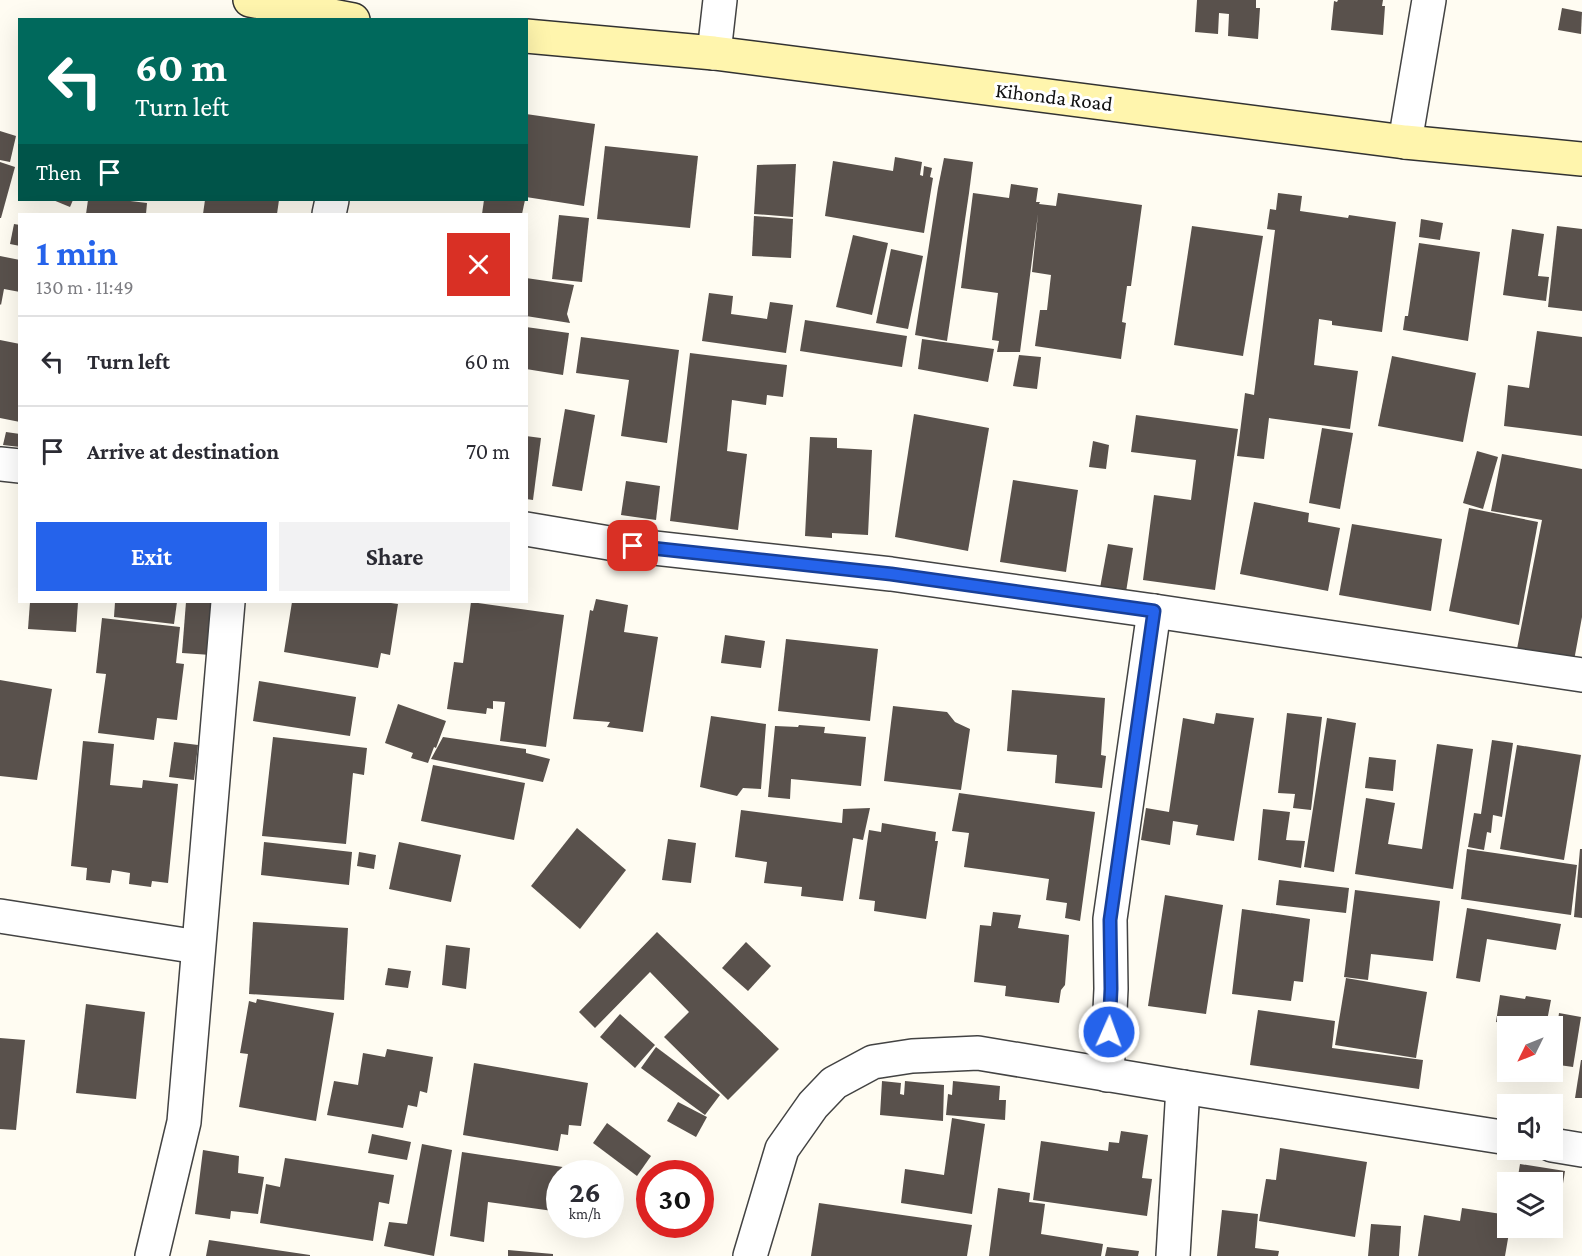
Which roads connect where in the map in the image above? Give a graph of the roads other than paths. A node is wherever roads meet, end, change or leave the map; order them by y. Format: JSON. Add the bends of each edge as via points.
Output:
{"nodes":[{"id":1,"x":250,"y":0,"type":"edge"},
{"id":2,"x":720,"y":0,"type":"edge"},
{"id":3,"x":1429,"y":0,"type":"edge"},
{"id":4,"x":343,"y":18,"type":"edge"},
{"id":5,"x":528,"y":36,"type":"edge"},
{"id":6,"x":714,"y":53,"type":"junction"},
{"id":7,"x":1405,"y":142,"type":"junction"},
{"id":8,"x":1582,"y":159,"type":"edge"},
{"id":9,"x":0,"y":464,"type":"edge"},
{"id":10,"x":18,"y":466,"type":"edge"},
{"id":11,"x":528,"y":529,"type":"edge"},
{"id":12,"x":228,"y":603,"type":"edge"},
{"id":13,"x":1154,"y":611,"type":"junction"},
{"id":14,"x":1582,"y":675,"type":"edge"},
{"id":15,"x":0,"y":916,"type":"edge"},
{"id":16,"x":198,"y":947,"type":"junction"},
{"id":17,"x":1107,"y":1075,"type":"junction"},
{"id":18,"x":1183,"y":1087,"type":"junction"},
{"id":19,"x":1497,"y":1136,"type":"edge"},
{"id":20,"x":1563,"y":1147,"type":"edge"},
{"id":21,"x":1582,"y":1150,"type":"edge"},
{"id":22,"x":152,"y":1256,"type":"edge"},
{"id":23,"x":750,"y":1256,"type":"edge"},
{"id":24,"x":1173,"y":1256,"type":"edge"}],
"edges":[{"from":1,"to":4,"type":"street"},
{"from":2,"to":6,"type":"street"},
{"from":3,"to":7,"type":"street"},
{"from":5,"to":6,"type":"street","name":"Kihonda Road"},
{"from":6,"to":7,"type":"street","name":"Kihonda Road"},
{"from":7,"to":8,"type":"street","name":"Kihonda Road"},
{"from":9,"to":10,"type":"street"},
{"from":11,"to":13,"type":"street","via":[[609,543],[891,574]]},
{"from":12,"to":16,"type":"street"},
{"from":13,"to":14,"type":"street"},
{"from":13,"to":17,"type":"street","via":[[1110,920]]},
{"from":15,"to":16,"type":"street"},
{"from":16,"to":22,"type":"street","via":[[184,1122]]},
{"from":17,"to":18,"type":"street"},
{"from":17,"to":23,"type":"street","via":[[978,1053],[873,1062],[834,1083],[782,1149]]},
{"from":18,"to":19,"type":"street"},
{"from":18,"to":24,"type":"street"},
{"from":20,"to":21,"type":"street"}]}
